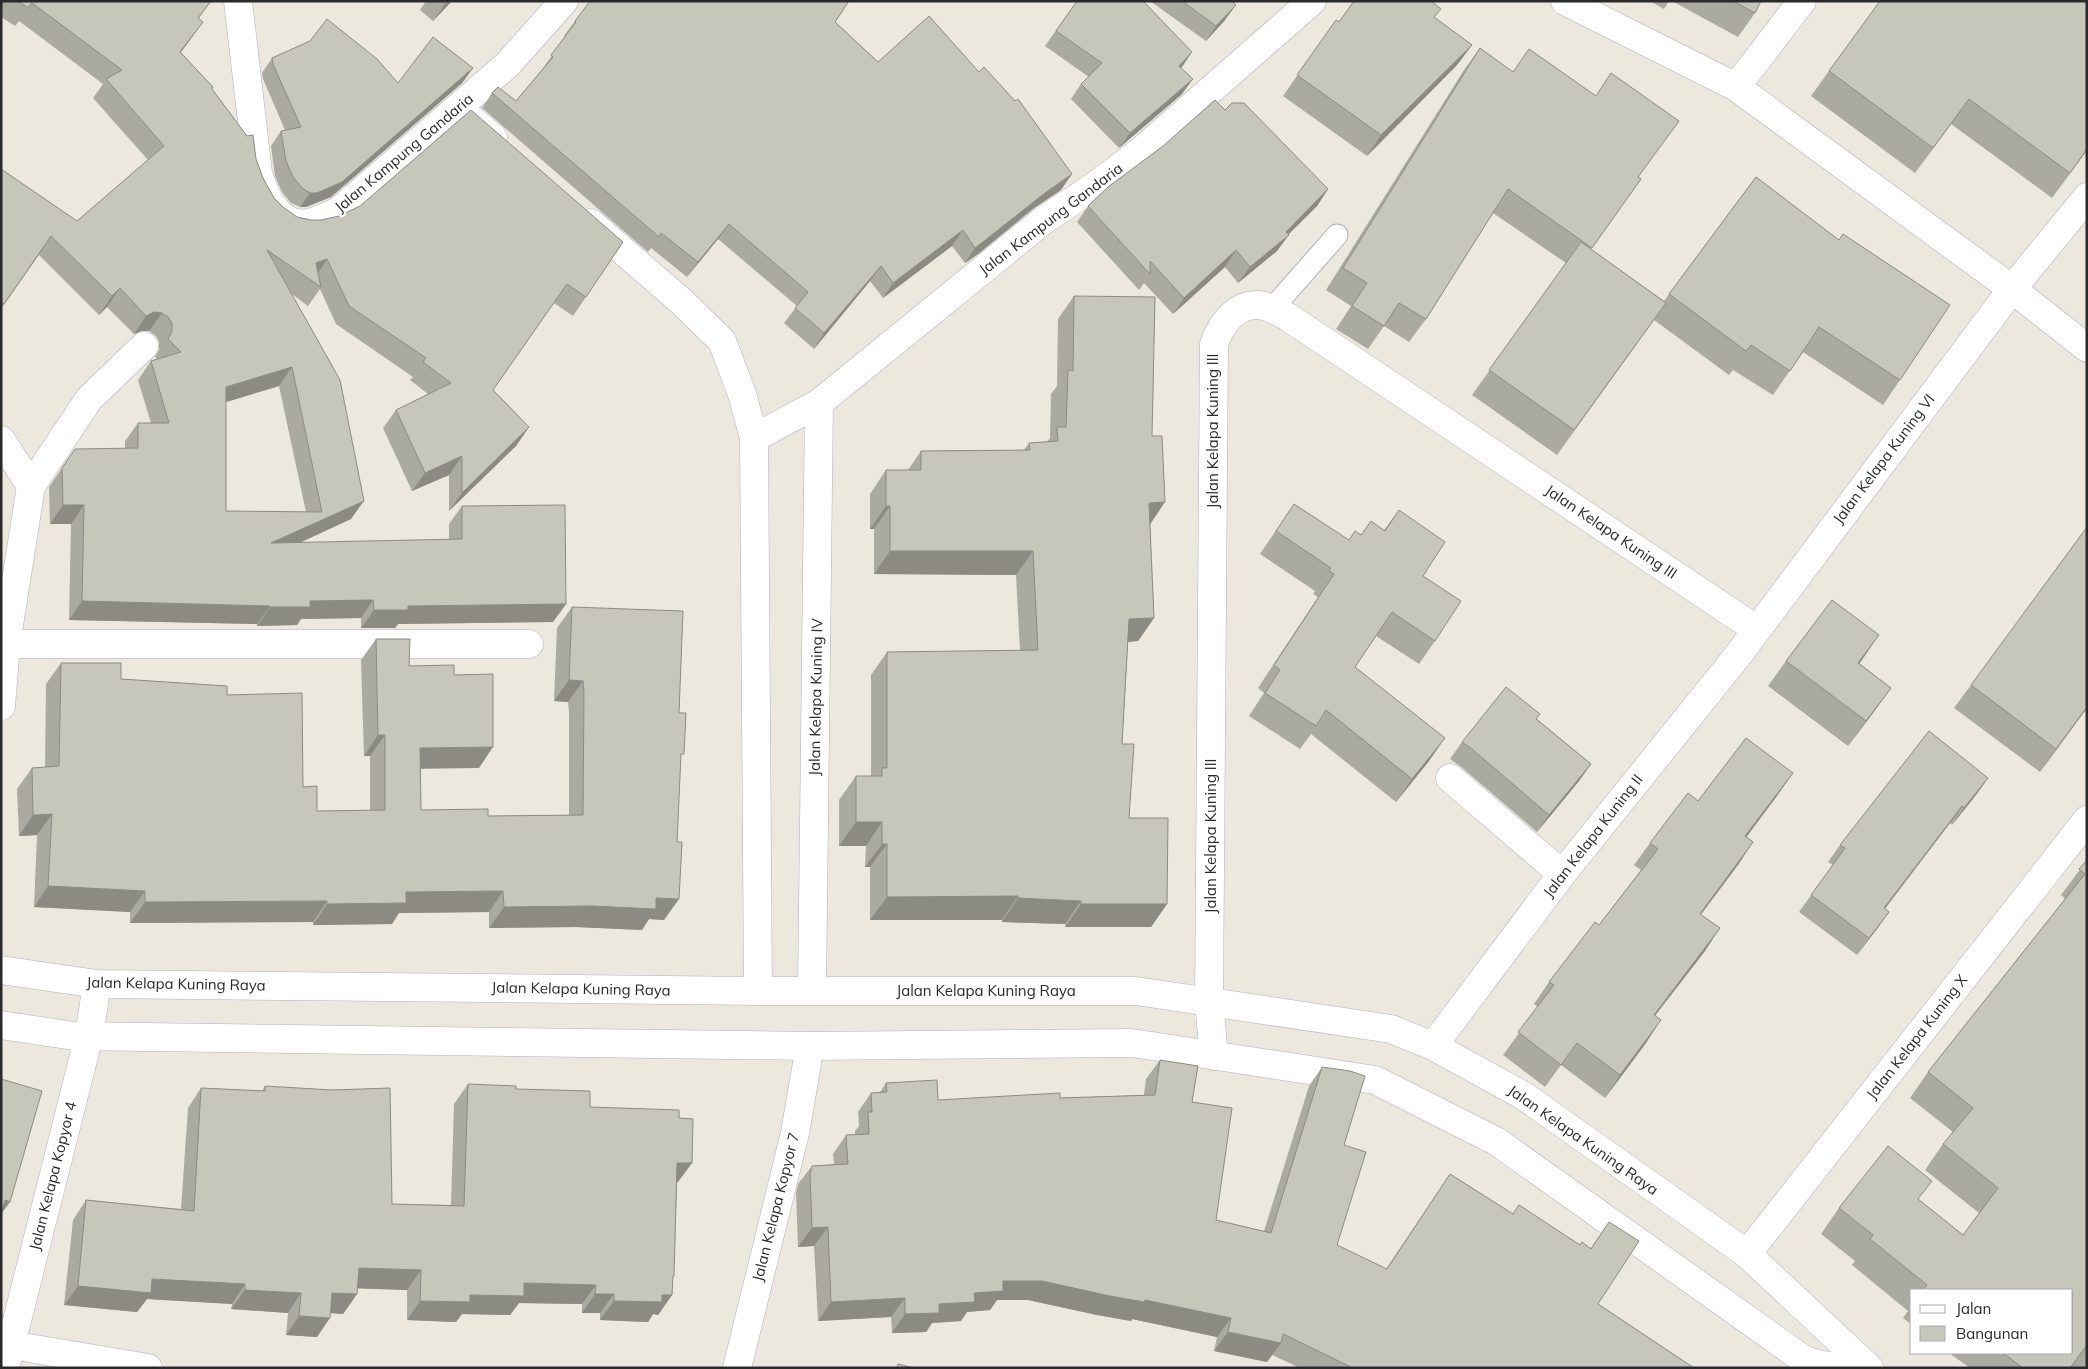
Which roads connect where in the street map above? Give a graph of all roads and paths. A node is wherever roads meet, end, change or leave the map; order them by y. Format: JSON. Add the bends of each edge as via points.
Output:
{"nodes":[{"id":1,"x":238,"y":1,"type":"edge"},
{"id":2,"x":564,"y":1,"type":"edge"},
{"id":3,"x":1312,"y":1,"type":"edge"},
{"id":4,"x":1564,"y":1,"type":"edge"},
{"id":5,"x":1802,"y":1,"type":"edge"},
{"id":6,"x":1736,"y":87,"type":"junction"},
{"id":7,"x":458,"y":108,"type":"junction"},
{"id":8,"x":510,"y":153,"type":"edge"},
{"id":9,"x":2087,"y":197,"type":"edge"},
{"id":10,"x":570,"y":205,"type":"edge"},
{"id":11,"x":1338,"y":235,"type":"dead end"},
{"id":12,"x":2012,"y":289,"type":"junction"},
{"id":13,"x":1272,"y":308,"type":"junction"},
{"id":14,"x":144,"y":346,"type":"dead end"},
{"id":15,"x":2087,"y":348,"type":"edge"},
{"id":16,"x":819,"y":403,"type":"junction"},
{"id":17,"x":754,"y":438,"type":"junction"},
{"id":18,"x":1,"y":440,"type":"edge"},
{"id":19,"x":31,"y":486,"type":"junction"},
{"id":20,"x":1756,"y":630,"type":"junction"},
{"id":21,"x":4,"y":643,"type":"edge"},
{"id":22,"x":529,"y":644,"type":"dead end"},
{"id":23,"x":1,"y":706,"type":"edge"},
{"id":24,"x":1450,"y":778,"type":"dead end"},
{"id":25,"x":2087,"y":820,"type":"edge"},
{"id":26,"x":1562,"y":874,"type":"junction"},
{"id":27,"x":1,"y":970,"type":"edge"},
{"id":28,"x":97,"y":984,"type":"junction"},
{"id":29,"x":758,"y":991,"type":"junction"},
{"id":30,"x":812,"y":991,"type":"junction"},
{"id":31,"x":1209,"y":1002,"type":"junction"},
{"id":32,"x":1,"y":1025,"type":"edge"},
{"id":33,"x":88,"y":1036,"type":"junction"},
{"id":34,"x":810,"y":1046,"type":"junction"},
{"id":35,"x":1433,"y":1046,"type":"junction"},
{"id":36,"x":1214,"y":1056,"type":"junction"},
{"id":37,"x":1747,"y":1254,"type":"junction"},
{"id":38,"x":8,"y":1356,"type":"edge"},
{"id":39,"x":1865,"y":1364,"type":"edge"},
{"id":40,"x":148,"y":1368,"type":"edge"},
{"id":41,"x":737,"y":1368,"type":"edge"}],
"edges":[{"from":1,"to":7,"type":"street","name":"Jalan Kampung Gandaria","via":[[258,173],[275,210],[289,220],[306,224],[340,210]]},
{"from":2,"to":7,"type":"street","name":"Jalan Kampung Gandaria","via":[[508,64]]},
{"from":3,"to":16,"type":"street","name":"Jalan Kampung Gandaria","via":[[1141,151],[1044,220]]},
{"from":4,"to":6,"type":"street"},
{"from":5,"to":6,"type":"street"},
{"from":6,"to":12,"type":"street"},
{"from":7,"to":8,"type":"street"},
{"from":9,"to":12,"type":"street","name":"Jalan Kelapa Kuning VI"},
{"from":10,"to":17,"type":"street","via":[[722,341]]},
{"from":11,"to":13,"type":"lane"},
{"from":12,"to":15,"type":"street"},
{"from":12,"to":20,"type":"street","name":"Jalan Kelapa Kuning VI"},
{"from":13,"to":20,"type":"street","name":"Jalan Kelapa Kuning III"},
{"from":13,"to":31,"type":"street","name":"Jalan Kelapa Kuning III","via":[[1258,305],[1231,316],[1220,329],[1214,344]]},
{"from":14,"to":19,"type":"street","via":[[89,399]]},
{"from":16,"to":17,"type":"street","name":"Jalan Kampung Gandaria"},
{"from":16,"to":30,"type":"street","name":"Jalan Kelapa Kuning IV"},
{"from":17,"to":29,"type":"street"},
{"from":18,"to":19,"type":"street"},
{"from":19,"to":21,"type":"street"},
{"from":20,"to":26,"type":"street","name":"Jalan Kelapa Kuning II"},
{"from":21,"to":22,"type":"street"},
{"from":21,"to":23,"type":"street"},
{"from":24,"to":26,"type":"street"},
{"from":25,"to":37,"type":"street","name":"Jalan Kelapa Kuning X"},
{"from":26,"to":35,"type":"street","name":"Jalan Kelapa Kuning II"},
{"from":27,"to":28,"type":"street","name":"Jalan Kelapa Kuning Raya"},
{"from":28,"to":29,"type":"street","name":"Jalan Kelapa Kuning Raya"},
{"from":28,"to":33,"type":"street","name":"Jalan Kelapa Kopyor 4"},
{"from":29,"to":30,"type":"street","name":"Jalan Kelapa Kuning Raya"},
{"from":30,"to":31,"type":"street","name":"Jalan Kelapa Kuning Raya","via":[[1136,992]]},
{"from":31,"to":35,"type":"street","name":"Jalan Kelapa Kuning Raya","via":[[1391,1029]]},
{"from":31,"to":36,"type":"street","name":"Jalan Kelapa Kuning III"},
{"from":32,"to":33,"type":"street","name":"Jalan Kelapa Kuning Raya"},
{"from":33,"to":34,"type":"street","name":"Jalan Kelapa Kuning Raya"},
{"from":33,"to":38,"type":"street","name":"Jalan Kelapa Kopyor 4"},
{"from":34,"to":36,"type":"street","name":"Jalan Kelapa Kuning Raya","via":[[1132,1043]]},
{"from":34,"to":41,"type":"street","name":"Jalan Kelapa Kopyor 7","via":[[795,1133]]},
{"from":35,"to":37,"type":"street","name":"Jalan Kelapa Kuning Raya","via":[[1524,1096]]},
{"from":36,"to":39,"type":"street","name":"Jalan Kelapa Kuning Raya","via":[[1376,1080],[1496,1141],[1803,1359],[1817,1366]]},
{"from":37,"to":39,"type":"street","name":"Jalan Kelapa Kuning Raya"},
{"from":38,"to":40,"type":"street"}]}
